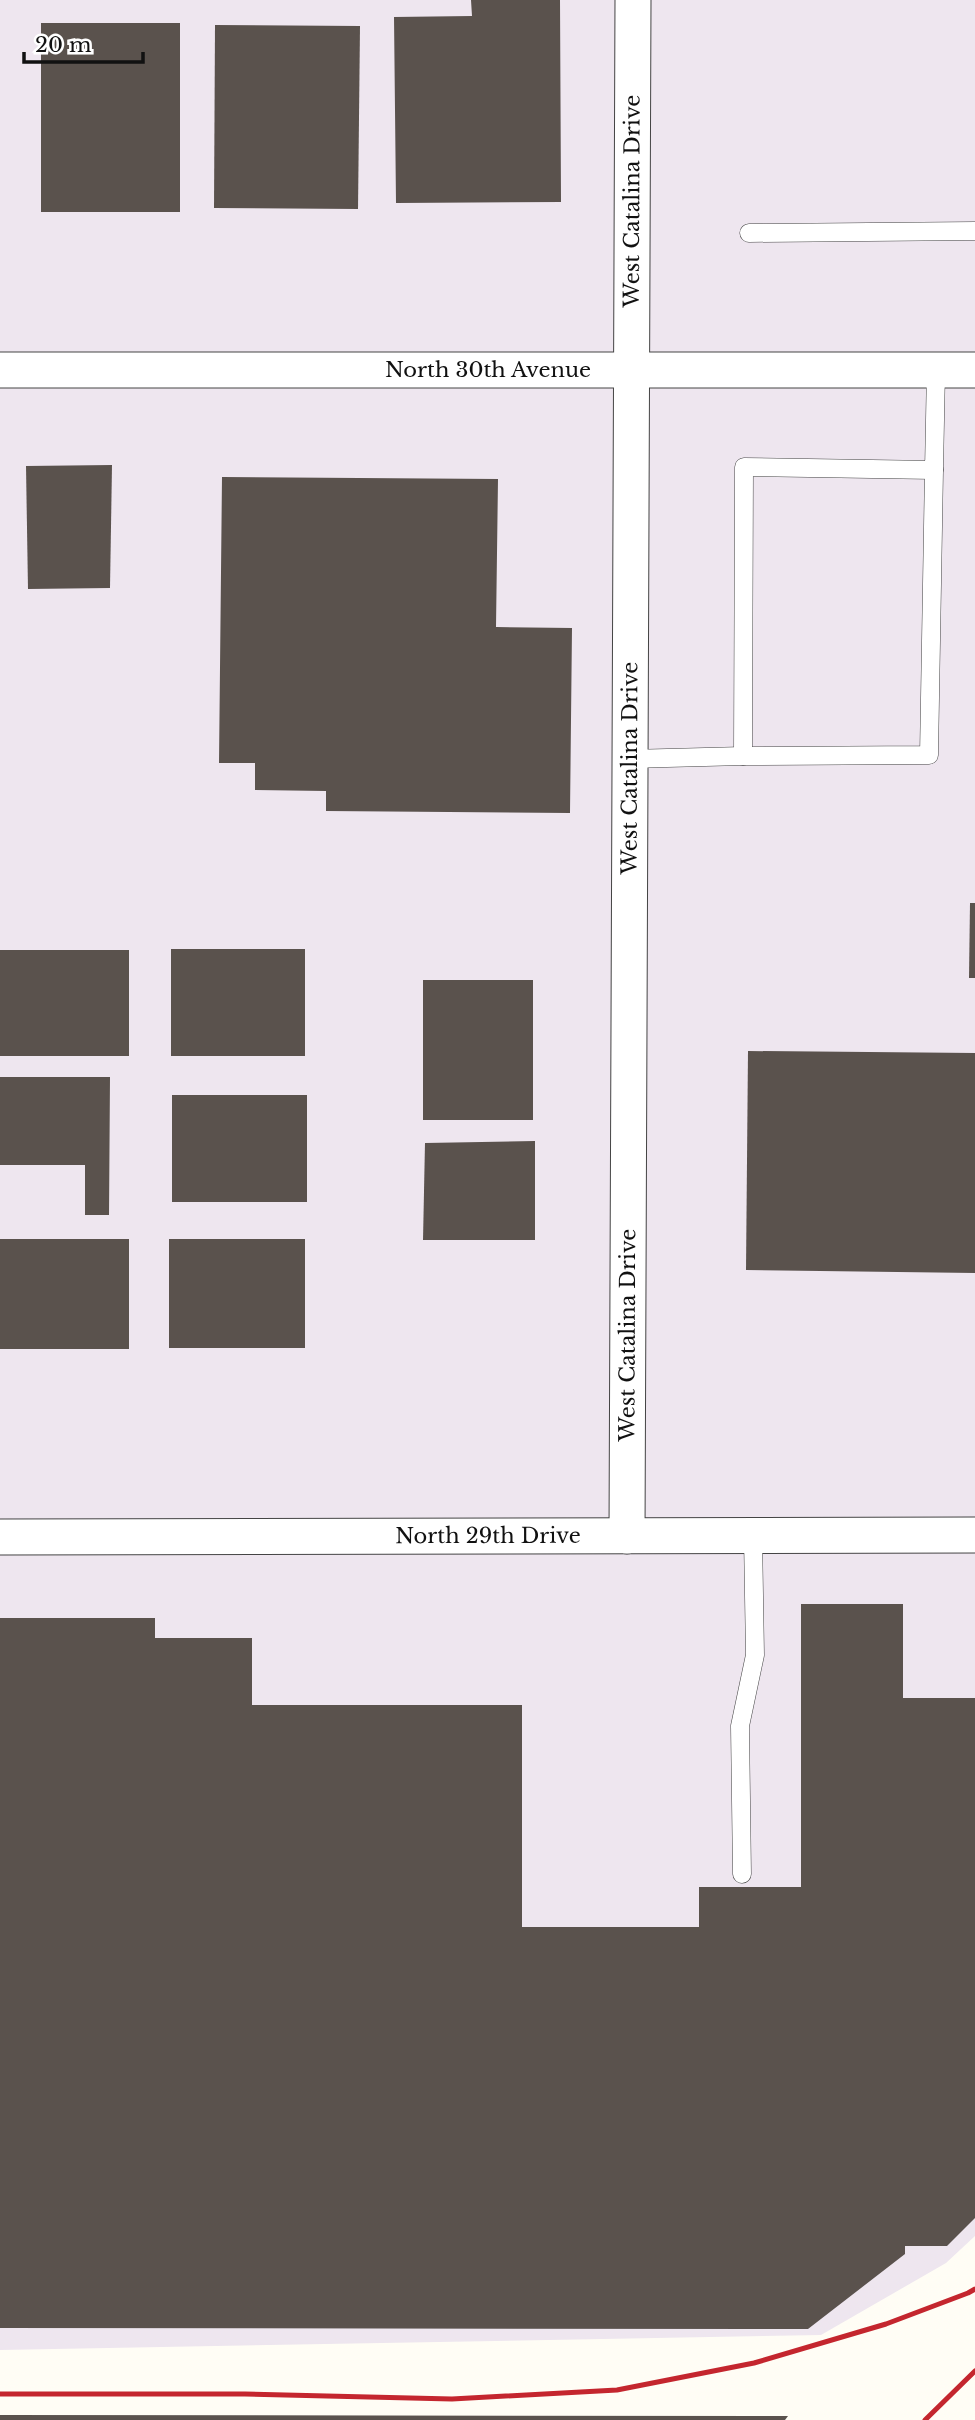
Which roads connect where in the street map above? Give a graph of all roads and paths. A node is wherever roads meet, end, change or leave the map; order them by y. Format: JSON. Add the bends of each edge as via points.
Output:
{"nodes":[{"id":1,"x":633,"y":0,"type":"edge"},
{"id":2,"x":975,"y":231,"type":"edge"},
{"id":3,"x":749,"y":233,"type":"dead end"},
{"id":4,"x":0,"y":370,"type":"edge"},
{"id":5,"x":936,"y":370,"type":"junction"},
{"id":6,"x":975,"y":370,"type":"edge"},
{"id":7,"x":630,"y":371,"type":"junction"},
{"id":8,"x":934,"y":470,"type":"junction"},
{"id":9,"x":743,"y":756,"type":"junction"},
{"id":10,"x":629,"y":759,"type":"junction"},
{"id":11,"x":975,"y":1535,"type":"edge"},
{"id":12,"x":626,"y":1536,"type":"junction"},
{"id":13,"x":753,"y":1536,"type":"junction"},
{"id":14,"x":0,"y":1537,"type":"edge"},
{"id":15,"x":742,"y":1874,"type":"dead end"}],
"edges":[{"from":1,"to":7,"type":"street","name":"West Catalina Drive"},
{"from":2,"to":3,"type":"lane"},
{"from":4,"to":7,"type":"street","name":"North 30th Avenue"},
{"from":5,"to":6,"type":"street","name":"North 30th Avenue"},
{"from":5,"to":7,"type":"street","name":"North 30th Avenue"},
{"from":5,"to":8,"type":"lane"},
{"from":7,"to":10,"type":"street","name":"West Catalina Drive"},
{"from":8,"to":9,"type":"lane","via":[[929,755]]},
{"from":8,"to":9,"type":"lane","via":[[744,467]]},
{"from":9,"to":10,"type":"lane"},
{"from":10,"to":12,"type":"street","name":"West Catalina Drive"},
{"from":11,"to":13,"type":"street","name":"North 29th Drive"},
{"from":12,"to":13,"type":"street","name":"North 29th Drive"},
{"from":12,"to":14,"type":"street","name":"North 29th Drive"},
{"from":13,"to":15,"type":"lane","via":[[755,1655],[740,1726]]}]}
